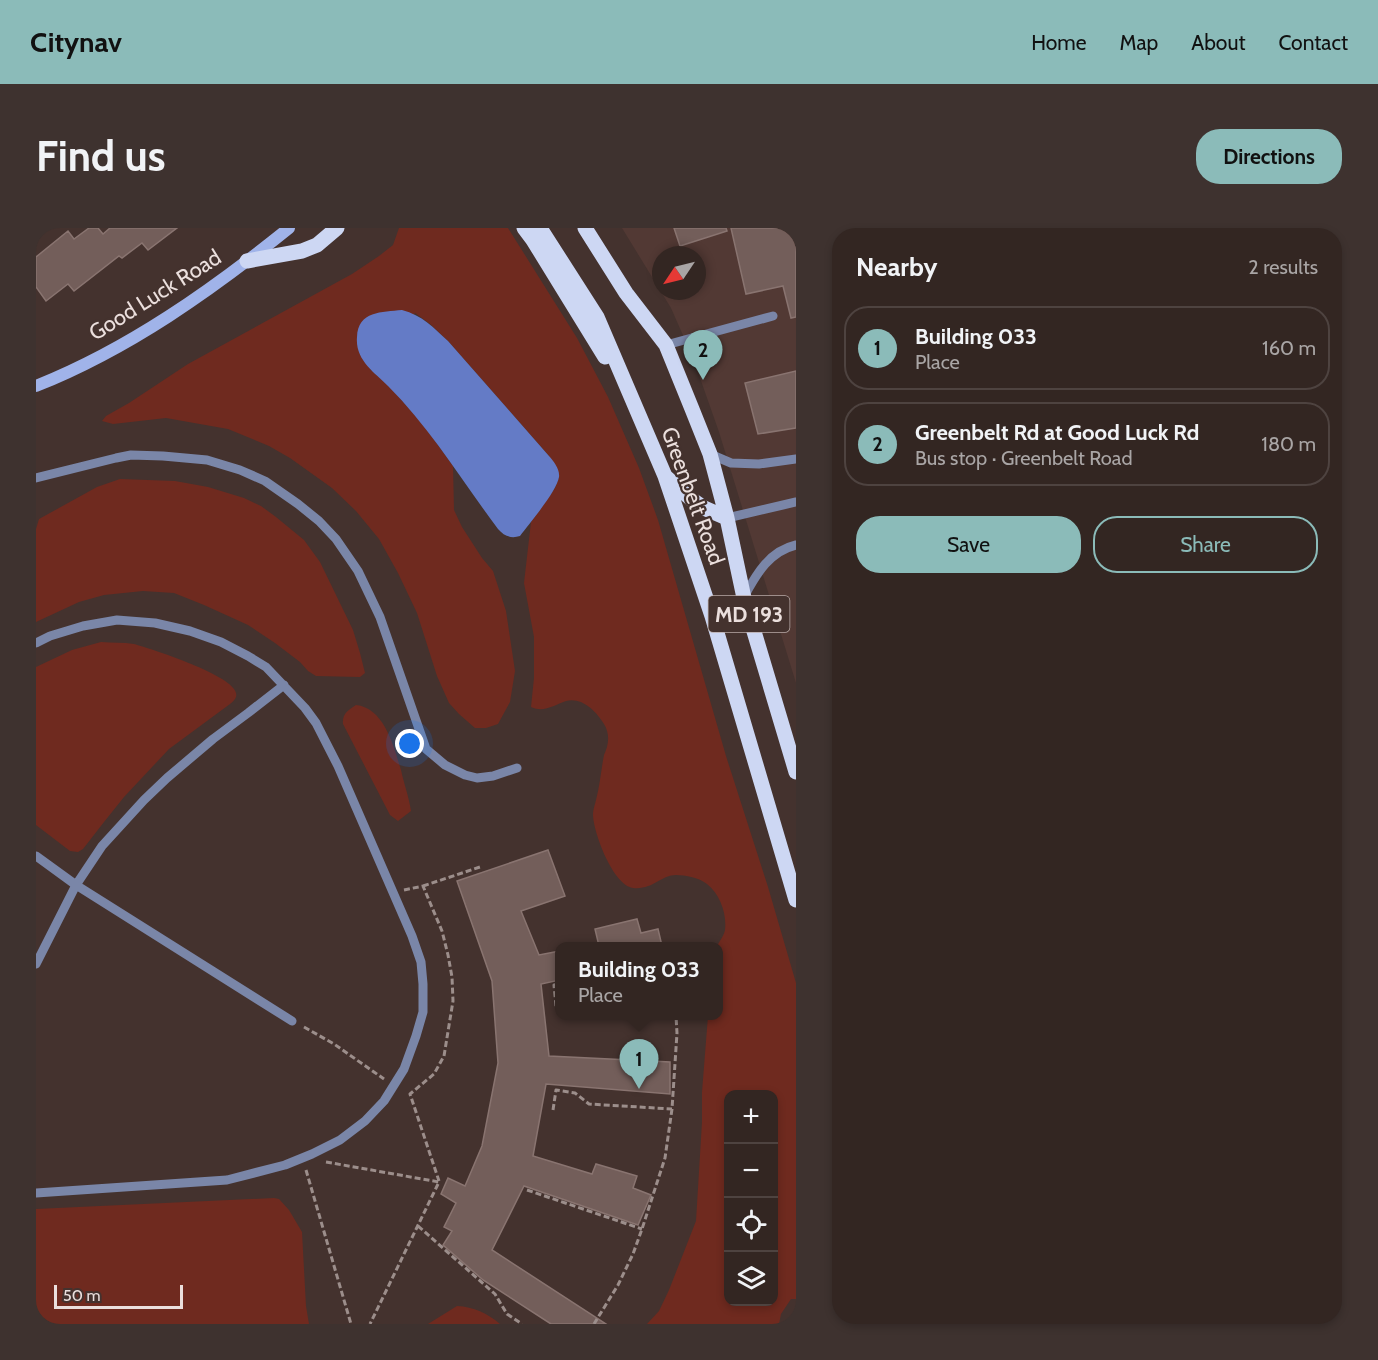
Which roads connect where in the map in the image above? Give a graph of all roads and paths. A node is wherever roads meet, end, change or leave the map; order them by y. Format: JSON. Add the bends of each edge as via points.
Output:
{"nodes":[{"id":1,"x":289,"y":228,"type":"edge"},
{"id":2,"x":337,"y":228,"type":"edge"},
{"id":3,"x":524,"y":228,"type":"edge"},
{"id":4,"x":540,"y":228,"type":"edge"},
{"id":5,"x":585,"y":228,"type":"edge"},
{"id":6,"x":596,"y":228,"type":"edge"},
{"id":7,"x":247,"y":261,"type":"junction"},
{"id":8,"x":626,"y":293,"type":"junction"},
{"id":9,"x":773,"y":316,"type":"dead end"},
{"id":10,"x":666,"y":345,"type":"junction"},
{"id":11,"x":36,"y":386,"type":"edge"},
{"id":12,"x":629,"y":390,"type":"junction"},
{"id":13,"x":710,"y":454,"type":"junction"},
{"id":14,"x":796,"y":459,"type":"edge"},
{"id":15,"x":665,"y":476,"type":"junction"},
{"id":16,"x":36,"y":478,"type":"edge"},
{"id":17,"x":796,"y":502,"type":"edge"},
{"id":18,"x":727,"y":518,"type":"junction"},
{"id":19,"x":796,"y":545,"type":"edge"},
{"id":20,"x":744,"y":598,"type":"junction"},
{"id":21,"x":36,"y":643,"type":"edge"},
{"id":22,"x":284,"y":685,"type":"junction"},
{"id":23,"x":517,"y":768,"type":"dead end"},
{"id":24,"x":796,"y":772,"type":"edge"},
{"id":25,"x":36,"y":856,"type":"edge"},
{"id":26,"x":480,"y":867,"type":"dead end"},
{"id":27,"x":76,"y":885,"type":"junction"},
{"id":28,"x":423,"y":886,"type":"dead end"},
{"id":29,"x":796,"y":900,"type":"edge"},
{"id":30,"x":36,"y":964,"type":"edge"},
{"id":31,"x":676,"y":1020,"type":"edge"},
{"id":32,"x":292,"y":1021,"type":"joint"},
{"id":33,"x":394,"y":1086,"type":"junction"},
{"id":34,"x":411,"y":1094,"type":"dead end"},
{"id":35,"x":672,"y":1109,"type":"junction"},
{"id":36,"x":553,"y":1110,"type":"dead end"},
{"id":37,"x":302,"y":1158,"type":"junction"},
{"id":38,"x":527,"y":1190,"type":"dead end"},
{"id":39,"x":36,"y":1193,"type":"edge"},
{"id":40,"x":418,"y":1226,"type":"junction"},
{"id":41,"x":642,"y":1229,"type":"junction"},
{"id":42,"x":351,"y":1324,"type":"edge"},
{"id":43,"x":370,"y":1324,"type":"edge"},
{"id":44,"x":522,"y":1324,"type":"edge"},
{"id":45,"x":594,"y":1324,"type":"edge"}],
"edges":[{"from":1,"to":7,"type":"main road","name":"Good Luck Road"},
{"from":2,"to":7,"type":"main road","via":[[302,252]]},
{"from":3,"to":12,"type":"main road"},
{"from":4,"to":12,"type":"main road","name":"Greenbelt Road","number":"MD 193","via":[[597,317]]},
{"from":5,"to":8,"type":"main road","name":"Greenbelt Road","number":"MD 193"},
{"from":6,"to":8,"type":"main road"},
{"from":7,"to":11,"type":"main road","name":"Good Luck Road","via":[[108,352]]},
{"from":8,"to":10,"type":"main road","name":"Greenbelt Road","number":"MD 193"},
{"from":9,"to":10,"type":"lane"},
{"from":10,"to":13,"type":"main road","name":"Greenbelt Road","number":"MD 193"},
{"from":12,"to":15,"type":"main road","name":"Greenbelt Road","number":"MD 193"},
{"from":13,"to":14,"type":"lane","via":[[731,463]]},
{"from":13,"to":18,"type":"main road","name":"Greenbelt Road","number":"MD 193"},
{"from":15,"to":18,"type":"main road","via":[[698,504]]},
{"from":15,"to":29,"type":"main road","name":"Greenbelt Road","number":"MD 193","via":[[712,616]]},
{"from":16,"to":23,"type":"lane","via":[[116,458],[164,456],[207,460],[265,481],[319,521],[358,571],[380,617],[426,749],[445,765],[477,778]]},
{"from":17,"to":18,"type":"lane"},
{"from":18,"to":20,"type":"main road","name":"Greenbelt Road","number":"MD 193"},
{"from":19,"to":20,"type":"lane","via":[[780,551],[763,566]]},
{"from":20,"to":24,"type":"main road","name":"Greenbelt Road","number":"MD 193"},
{"from":21,"to":22,"type":"lane","via":[[83,626],[117,621],[155,623],[221,642],[266,667]]},
{"from":22,"to":27,"type":"lane","via":[[151,792],[102,846]]},
{"from":22,"to":33,"type":"lane","via":[[316,723],[338,766],[405,916],[421,962],[423,1012],[404,1069]]},
{"from":25,"to":27,"type":"lane"},
{"from":26,"to":28,"type":"path"},
{"from":27,"to":30,"type":"lane"},
{"from":27,"to":32,"type":"lane"},
{"from":31,"to":35,"type":"path"},
{"from":32,"to":33,"type":"path","via":[[334,1044]]},
{"from":33,"to":34,"type":"path"},
{"from":33,"to":37,"type":"lane","via":[[365,1121],[340,1140]]},
{"from":35,"to":36,"type":"path","via":[[589,1104],[574,1093],[556,1090]]},
{"from":35,"to":41,"type":"path","via":[[665,1158]]},
{"from":37,"to":39,"type":"lane","via":[[227,1180]]},
{"from":37,"to":40,"type":"path","via":[[439,1182]]},
{"from":37,"to":42,"type":"path"},
{"from":38,"to":41,"type":"path"},
{"from":40,"to":43,"type":"path"},
{"from":40,"to":44,"type":"path","via":[[495,1294],[507,1314]]},
{"from":41,"to":45,"type":"path","via":[[618,1285]]}]}
